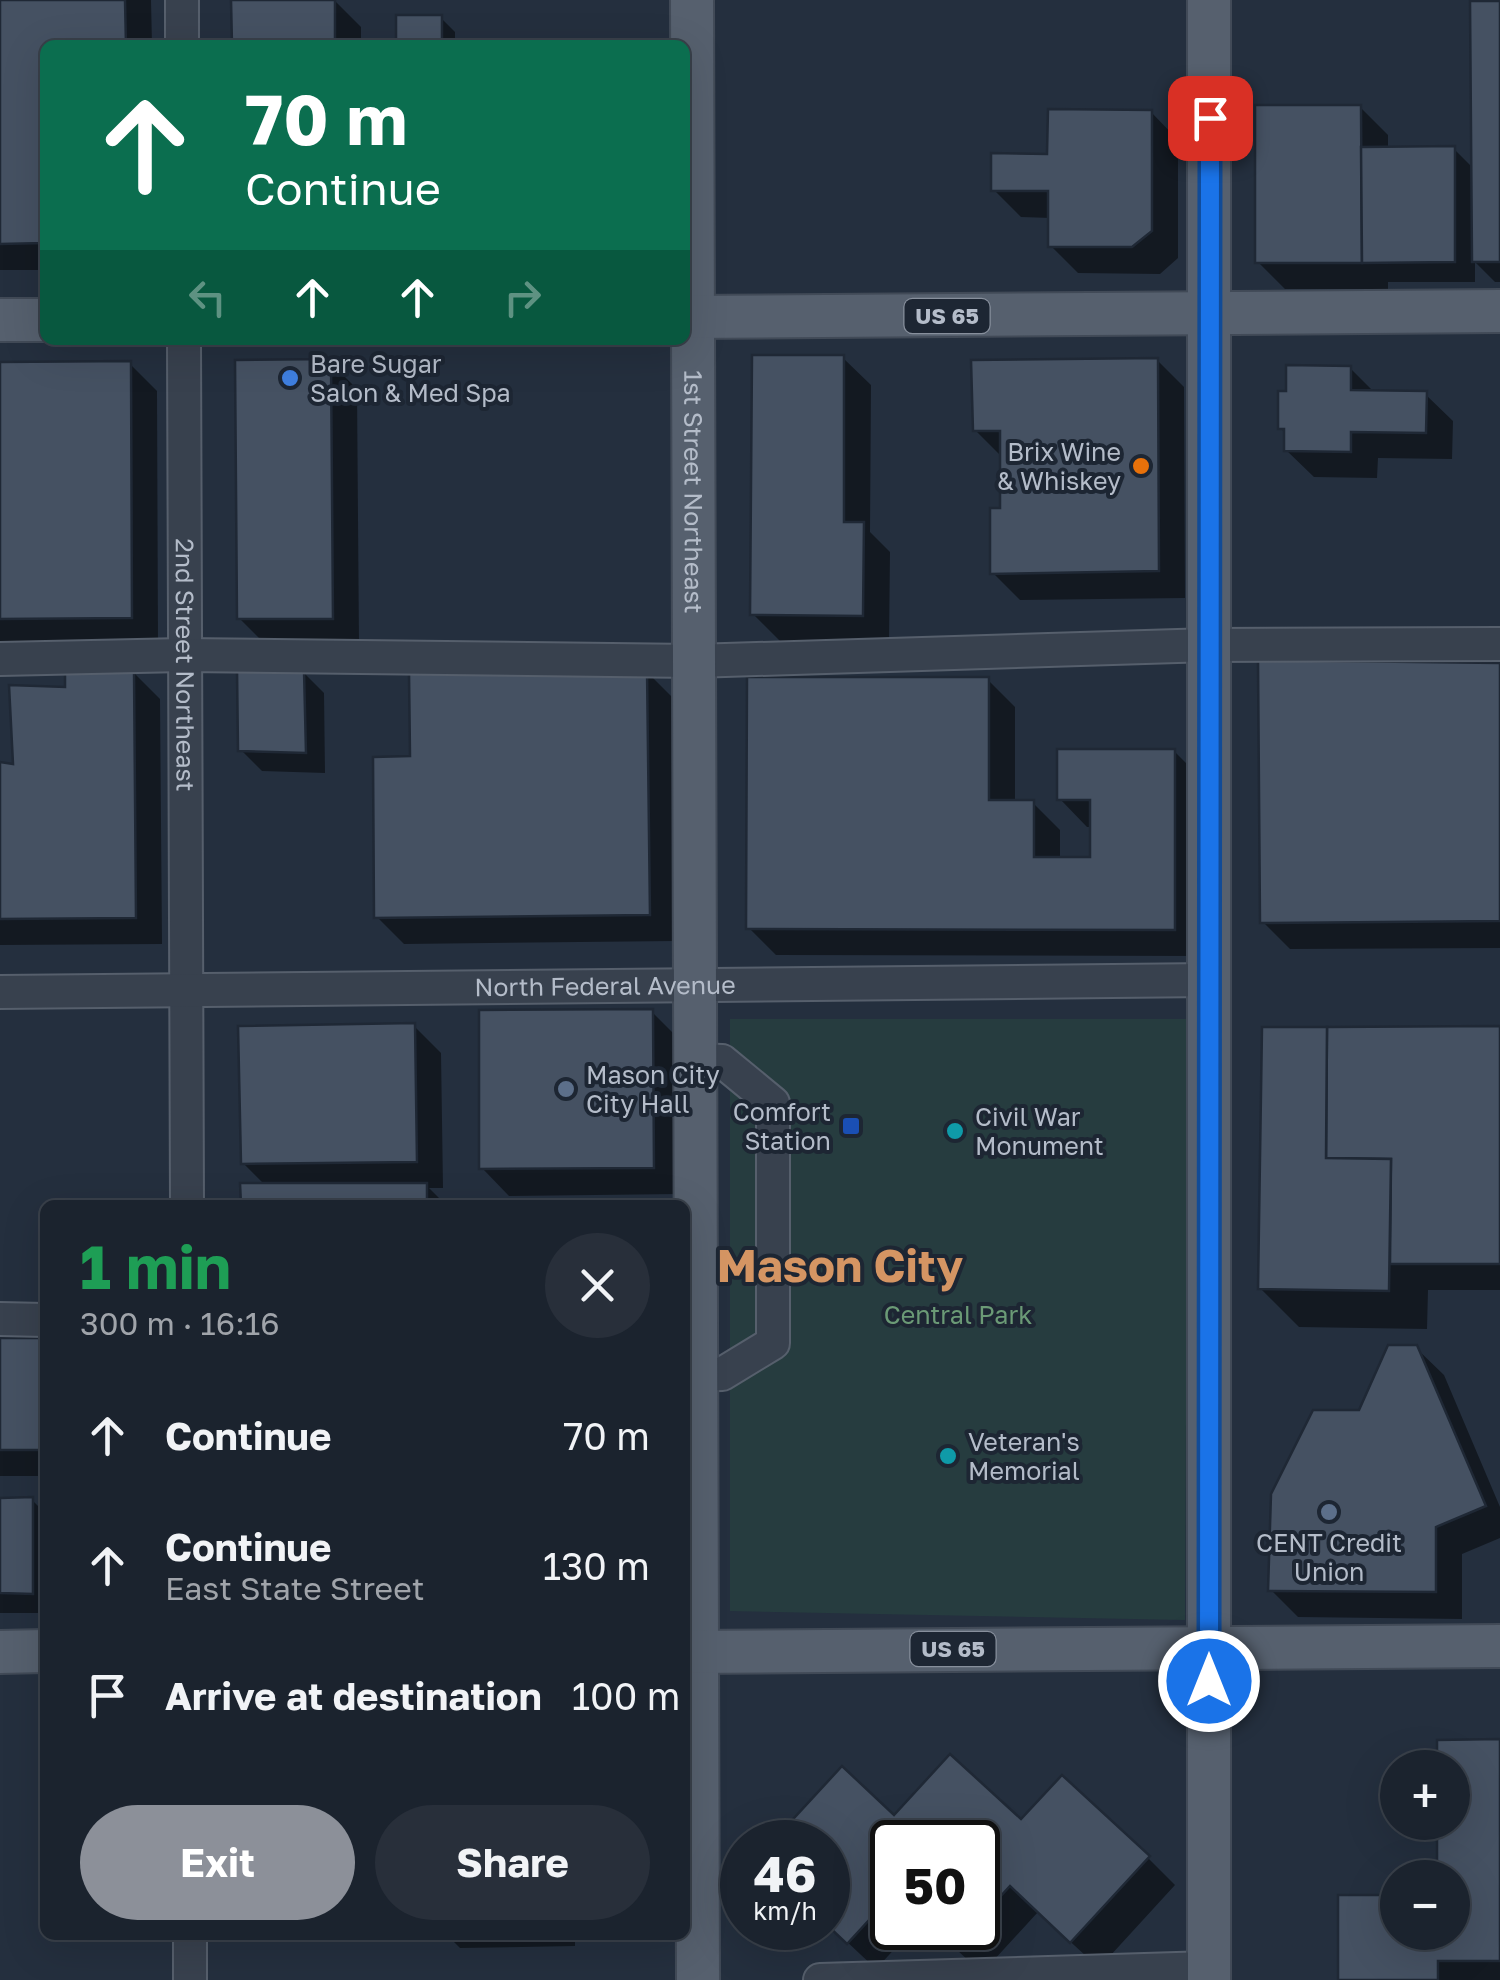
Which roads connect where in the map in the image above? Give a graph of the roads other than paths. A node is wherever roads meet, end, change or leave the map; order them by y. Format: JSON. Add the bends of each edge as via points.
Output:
{"nodes":[{"id":1,"x":182,"y":0,"type":"edge"},
{"id":2,"x":692,"y":0,"type":"edge"},
{"id":3,"x":1209,"y":0,"type":"edge"},
{"id":4,"x":182,"y":40,"type":"edge"},
{"id":5,"x":690,"y":211,"type":"edge"},
{"id":6,"x":1500,"y":311,"type":"edge"},
{"id":7,"x":1210,"y":315,"type":"junction"},
{"id":8,"x":690,"y":317,"type":"edge"},
{"id":9,"x":0,"y":320,"type":"edge"},
{"id":10,"x":40,"y":320,"type":"edge"},
{"id":11,"x":184,"y":345,"type":"edge"},
{"id":12,"x":689,"y":345,"type":"edge"},
{"id":13,"x":1500,"y":644,"type":"edge"},
{"id":14,"x":1210,"y":645,"type":"junction"},
{"id":15,"x":183,"y":656,"type":"junction"},
{"id":16,"x":0,"y":659,"type":"edge"},
{"id":17,"x":694,"y":661,"type":"junction"},
{"id":18,"x":1210,"y":980,"type":"junction"},
{"id":19,"x":695,"y":985,"type":"junction"},
{"id":20,"x":186,"y":990,"type":"junction"},
{"id":21,"x":0,"y":992,"type":"edge"},
{"id":22,"x":696,"y":1060,"type":"junction"},
{"id":23,"x":187,"y":1200,"type":"edge"},
{"id":24,"x":0,"y":1320,"type":"edge"},
{"id":25,"x":40,"y":1320,"type":"edge"},
{"id":26,"x":691,"y":1320,"type":"edge"},
{"id":27,"x":696,"y":1375,"type":"junction"},
{"id":28,"x":1209,"y":1645,"type":"junction"},
{"id":29,"x":1500,"y":1646,"type":"edge"},
{"id":30,"x":40,"y":1651,"type":"edge"},
{"id":31,"x":0,"y":1652,"type":"edge"},
{"id":32,"x":691,"y":1652,"type":"edge"},
{"id":33,"x":190,"y":1940,"type":"edge"},
{"id":34,"x":1209,"y":1974,"type":"edge"},
{"id":35,"x":190,"y":1980,"type":"edge"},
{"id":36,"x":698,"y":1980,"type":"edge"},
{"id":37,"x":820,"y":1980,"type":"edge"}],
"edges":[{"from":1,"to":4,"type":"street"},
{"from":2,"to":5,"type":"main road","name":"1st Street Northeast"},
{"from":3,"to":7,"type":"main road"},
{"from":6,"to":7,"type":"main road","number":"US 65"},
{"from":7,"to":8,"type":"main road","number":"US 65"},
{"from":7,"to":14,"type":"main road"},
{"from":9,"to":10,"type":"main road"},
{"from":11,"to":15,"type":"street","name":"2nd Street Northeast"},
{"from":12,"to":17,"type":"main road","name":"1st Street Northeast"},
{"from":13,"to":14,"type":"street"},
{"from":14,"to":17,"type":"street"},
{"from":14,"to":18,"type":"main road"},
{"from":15,"to":16,"type":"street"},
{"from":15,"to":17,"type":"street"},
{"from":15,"to":20,"type":"street","name":"2nd Street Northeast"},
{"from":17,"to":19,"type":"main road","name":"1st Street Northeast"},
{"from":18,"to":19,"type":"street","name":"North Federal Avenue"},
{"from":18,"to":28,"type":"main road"},
{"from":19,"to":20,"type":"street","name":"North Federal Avenue"},
{"from":19,"to":22,"type":"main road","name":"1st Street Northeast"},
{"from":20,"to":21,"type":"street","name":"North Federal Avenue"},
{"from":20,"to":23,"type":"street","name":"2nd Street Northeast"},
{"from":22,"to":26,"type":"main road","name":"1st Street Northeast"},
{"from":22,"to":27,"type":"street","via":[[722,1061],[772,1103],[773,1342],[722,1374]]},
{"from":24,"to":25,"type":"street"},
{"from":26,"to":27,"type":"main road","name":"1st Street Northeast"},
{"from":27,"to":32,"type":"main road","name":"1st Street Northeast"},
{"from":28,"to":29,"type":"main road","number":"US 65"},
{"from":28,"to":32,"type":"main road","number":"US 65"},
{"from":28,"to":34,"type":"main road"},
{"from":30,"to":31,"type":"main road"},
{"from":32,"to":36,"type":"main road","name":"1st Street Northeast"},
{"from":33,"to":35,"type":"street"},
{"from":34,"to":37,"type":"street"}]}
